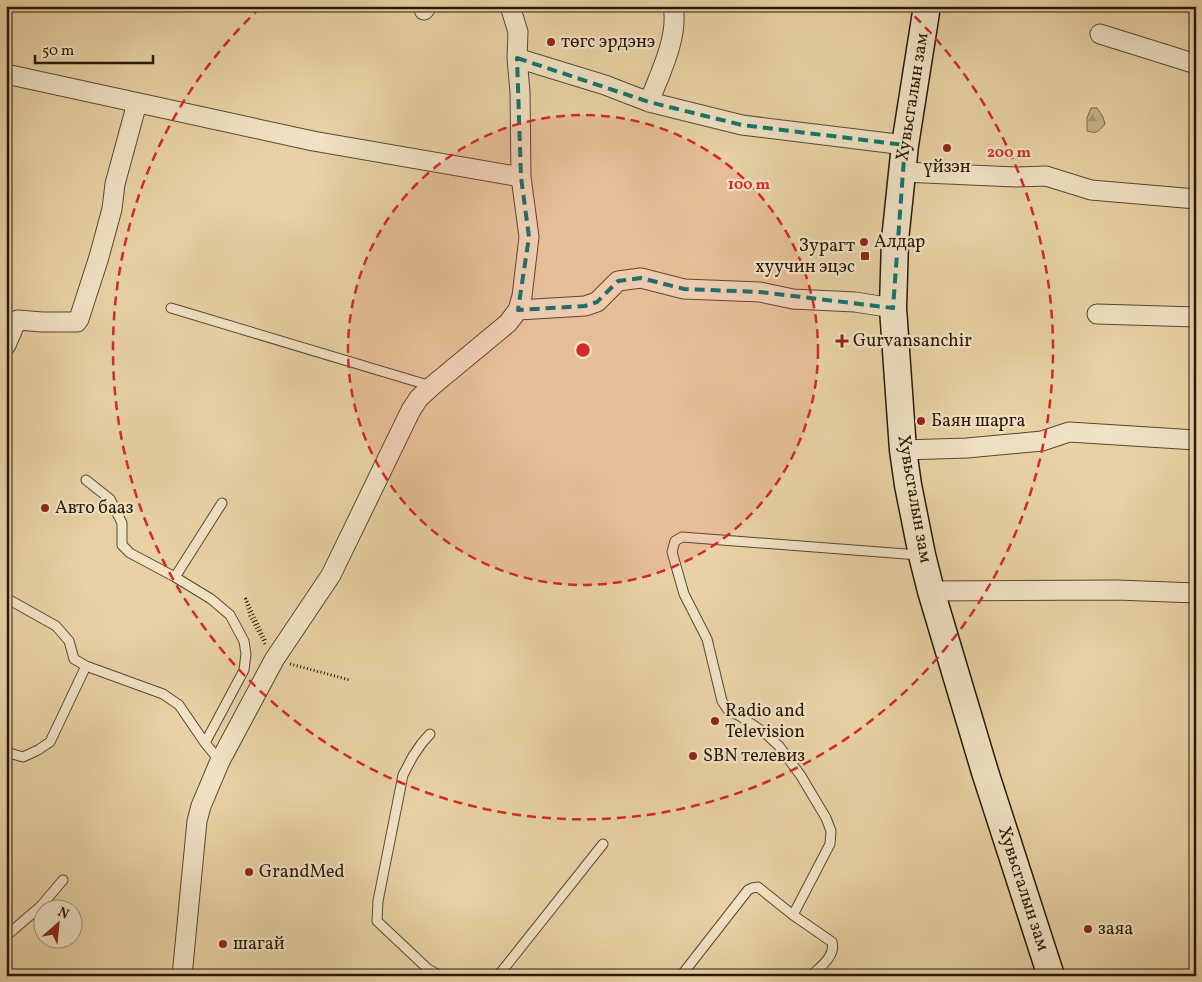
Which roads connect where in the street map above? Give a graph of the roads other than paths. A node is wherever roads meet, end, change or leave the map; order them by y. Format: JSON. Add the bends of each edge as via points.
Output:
{"nodes":[{"id":1,"x":510,"y":6,"type":"edge"},
{"id":2,"x":673,"y":6,"type":"edge"},
{"id":3,"x":927,"y":6,"type":"edge"},
{"id":4,"x":1100,"y":34,"type":"dead end"},
{"id":5,"x":517,"y":58,"type":"junction"},
{"id":6,"x":1196,"y":64,"type":"edge"},
{"id":7,"x":6,"y":74,"type":"edge"},
{"id":8,"x":649,"y":102,"type":"junction"},
{"id":9,"x":137,"y":103,"type":"junction"},
{"id":10,"x":905,"y":145,"type":"junction"},
{"id":11,"x":902,"y":172,"type":"junction"},
{"id":12,"x":521,"y":177,"type":"junction"},
{"id":13,"x":1196,"y":198,"type":"edge"},
{"id":14,"x":171,"y":308,"type":"dead end"},
{"id":15,"x":893,"y":308,"type":"junction"},
{"id":16,"x":518,"y":310,"type":"junction"},
{"id":17,"x":1098,"y":314,"type":"dead end"},
{"id":18,"x":1196,"y":317,"type":"edge"},
{"id":19,"x":6,"y":345,"type":"edge"},
{"id":20,"x":432,"y":386,"type":"junction"},
{"id":21,"x":1196,"y":440,"type":"edge"},
{"id":22,"x":903,"y":450,"type":"junction"},
{"id":23,"x":86,"y":480,"type":"dead end"},
{"id":24,"x":222,"y":503,"type":"dead end"},
{"id":25,"x":922,"y":555,"type":"junction"},
{"id":26,"x":175,"y":577,"type":"junction"},
{"id":27,"x":931,"y":591,"type":"junction"},
{"id":28,"x":1196,"y":593,"type":"edge"},
{"id":29,"x":6,"y":598,"type":"edge"},
{"id":30,"x":86,"y":666,"type":"junction"},
{"id":31,"x":430,"y":734,"type":"dead end"},
{"id":32,"x":205,"y":743,"type":"junction"},
{"id":33,"x":6,"y":752,"type":"edge"},
{"id":34,"x":220,"y":761,"type":"junction"},
{"id":35,"x":603,"y":844,"type":"dead end"},
{"id":36,"x":63,"y":880,"type":"dead end"},
{"id":37,"x":793,"y":915,"type":"junction"},
{"id":38,"x":6,"y":936,"type":"edge"},
{"id":39,"x":427,"y":973,"type":"edge"},
{"id":40,"x":182,"y":976,"type":"edge"},
{"id":41,"x":440,"y":976,"type":"edge"},
{"id":42,"x":498,"y":976,"type":"edge"},
{"id":43,"x":683,"y":976,"type":"edge"},
{"id":44,"x":811,"y":976,"type":"edge"},
{"id":45,"x":1051,"y":976,"type":"edge"}],
"edges":[{"from":1,"to":5,"type":"street","via":[[518,32]]},
{"from":2,"to":8,"type":"street","via":[[673,36]]},
{"from":3,"to":10,"type":"main road","name":"Хувьсгалын зам"},
{"from":4,"to":6,"type":"street"},
{"from":5,"to":8,"type":"street"},
{"from":5,"to":12,"type":"street"},
{"from":7,"to":9,"type":"street"},
{"from":8,"to":10,"type":"street","via":[[742,125]]},
{"from":9,"to":12,"type":"street","via":[[313,140]]},
{"from":9,"to":19,"type":"street","via":[[114,184],[112,209],[79,319],[77,322],[18,320]]},
{"from":10,"to":11,"type":"main road","name":"Хувьсгалын зам"},
{"from":11,"to":13,"type":"street","via":[[1046,176],[1091,190]]},
{"from":11,"to":15,"type":"main road","name":"Хувьсгалын зам"},
{"from":12,"to":16,"type":"street","via":[[529,237]]},
{"from":14,"to":20,"type":"lane"},
{"from":15,"to":16,"type":"street","via":[[855,302],[793,299],[760,292],[684,289],[641,278],[618,281],[597,302],[585,306]]},
{"from":15,"to":22,"type":"main road","name":"Хувьсгалын зам"},
{"from":16,"to":20,"type":"street","via":[[508,323]]},
{"from":17,"to":18,"type":"street"},
{"from":20,"to":34,"type":"street","via":[[411,410],[331,575],[274,660]]},
{"from":21,"to":22,"type":"street","via":[[1069,432],[1042,441]]},
{"from":22,"to":25,"type":"main road","name":"Хувьсгалын зам"},
{"from":23,"to":26,"type":"lane","via":[[110,500],[122,523],[122,544],[130,553]]},
{"from":24,"to":26,"type":"lane"},
{"from":25,"to":27,"type":"main road","name":"Хувьсгалын зам"},
{"from":25,"to":37,"type":"lane","via":[[682,537],[674,541],[672,552],[684,594],[706,640],[722,701],[728,710],[765,733],[779,746],[801,776],[831,831],[830,844]]},
{"from":26,"to":32,"type":"lane","via":[[230,615],[244,641],[244,670]]},
{"from":27,"to":28,"type":"street"},
{"from":27,"to":45,"type":"main road","name":"Хувьсгалын зам"},
{"from":29,"to":30,"type":"lane","via":[[56,626],[69,641],[74,658]]},
{"from":30,"to":32,"type":"lane","via":[[163,694],[179,705]]},
{"from":30,"to":33,"type":"lane","via":[[50,742],[22,757]]},
{"from":31,"to":39,"type":"lane","via":[[403,775],[377,912],[377,921]]},
{"from":32,"to":34,"type":"lane"},
{"from":34,"to":40,"type":"street","via":[[198,821]]},
{"from":35,"to":42,"type":"lane"},
{"from":36,"to":38,"type":"lane","via":[[41,906]]},
{"from":37,"to":43,"type":"lane","via":[[758,887],[748,890]]},
{"from":37,"to":44,"type":"lane","via":[[832,942],[834,948]]},
{"from":39,"to":41,"type":"lane"}]}
